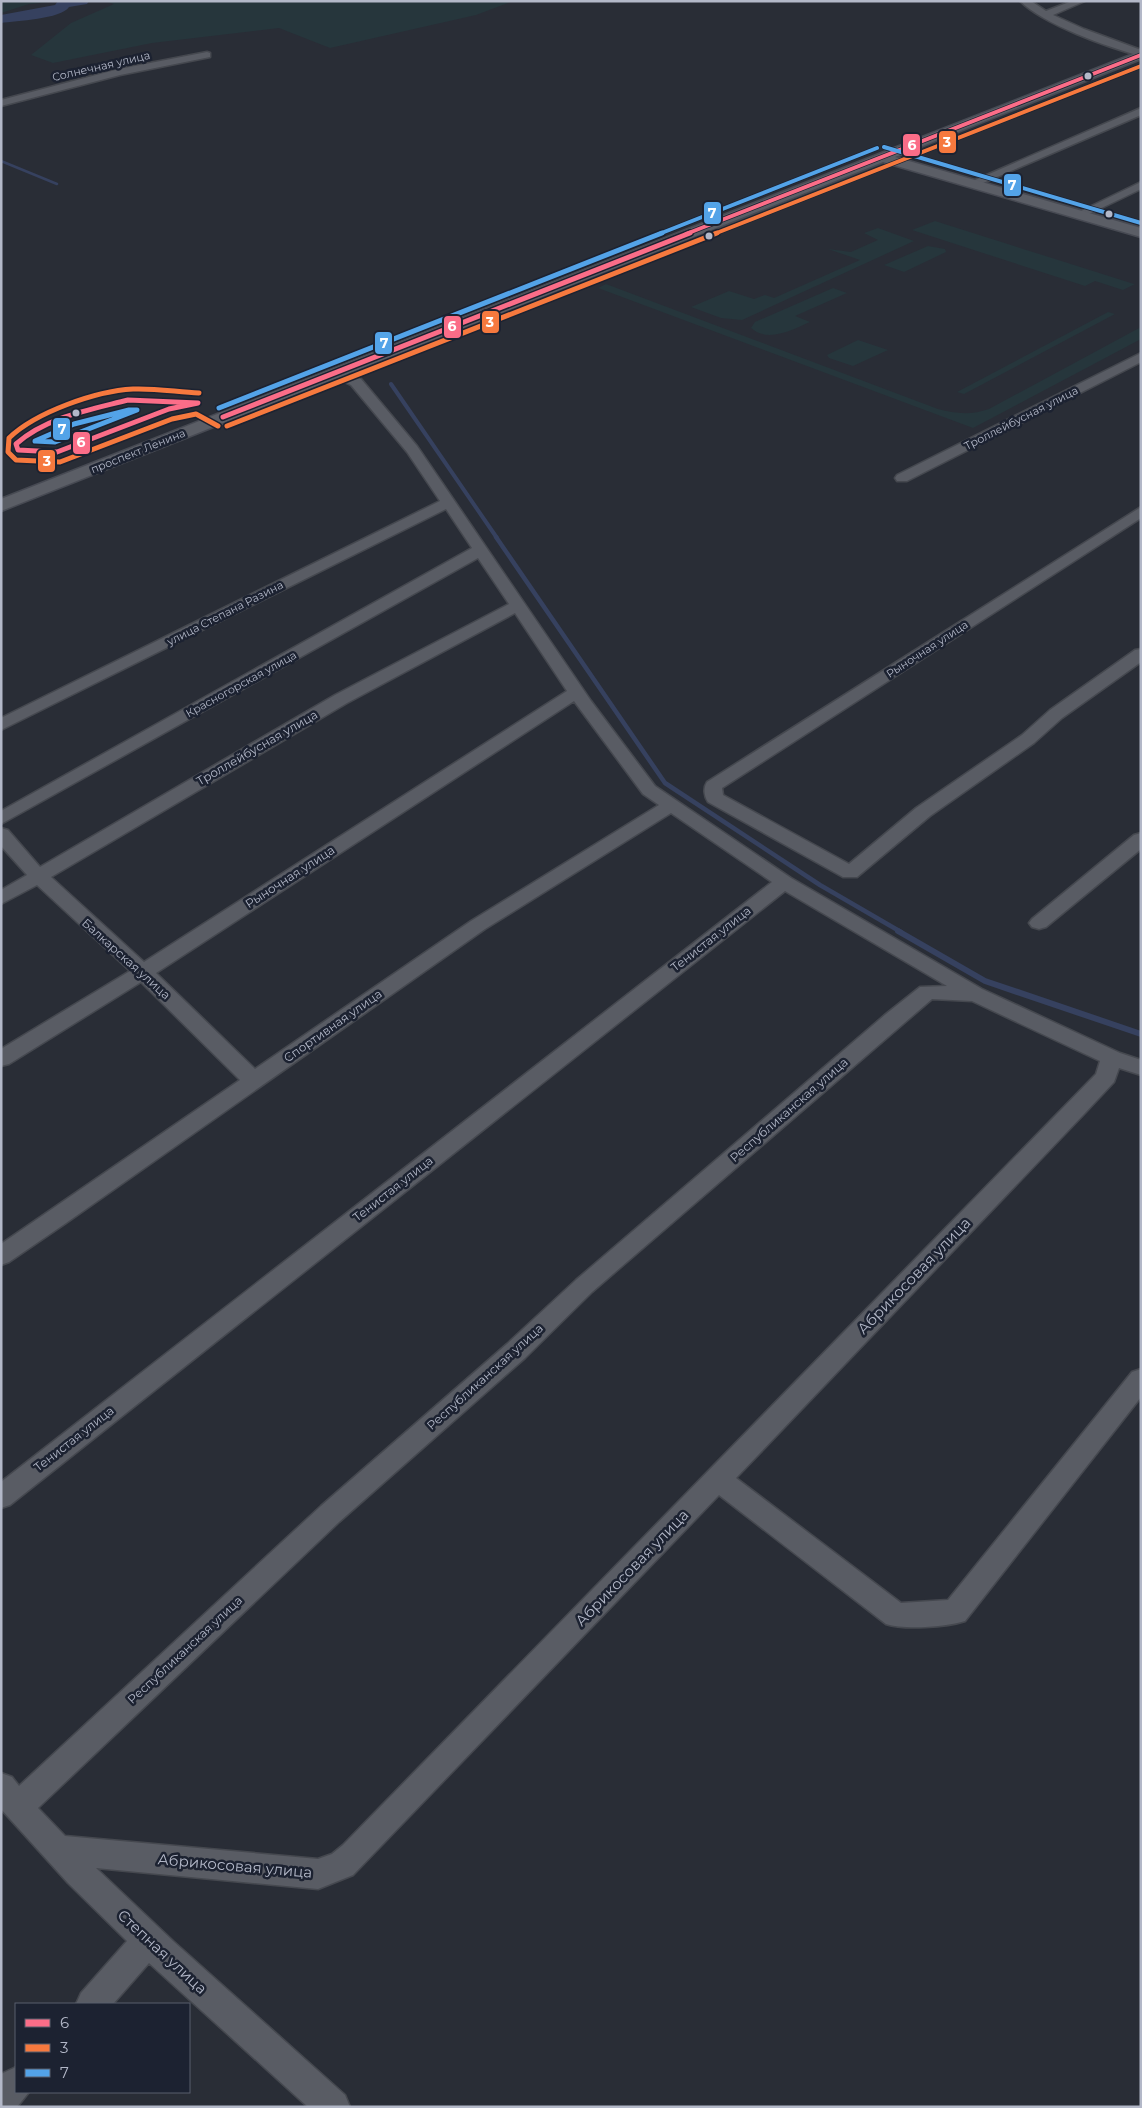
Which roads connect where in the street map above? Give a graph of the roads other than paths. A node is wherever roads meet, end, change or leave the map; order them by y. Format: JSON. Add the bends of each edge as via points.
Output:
{"nodes":[{"id":1,"x":1024,"y":1,"type":"edge"},
{"id":2,"x":1081,"y":1,"type":"edge"},
{"id":3,"x":1044,"y":15,"type":"junction"},
{"id":4,"x":1141,"y":54,"type":"edge"},
{"id":5,"x":207,"y":55,"type":"dead end"},
{"id":6,"x":1,"y":103,"type":"edge"},
{"id":7,"x":1141,"y":111,"type":"edge"},
{"id":8,"x":885,"y":155,"type":"junction"},
{"id":9,"x":976,"y":182,"type":"junction"},
{"id":10,"x":1141,"y":185,"type":"edge"},
{"id":11,"x":1086,"y":212,"type":"junction"},
{"id":12,"x":1141,"y":228,"type":"edge"},
{"id":13,"x":1141,"y":233,"type":"edge"},
{"id":14,"x":1141,"y":357,"type":"edge"},
{"id":15,"x":336,"y":373,"type":"junction"},
{"id":16,"x":902,"y":478,"type":"dead end"},
{"id":17,"x":449,"y":502,"type":"junction"},
{"id":18,"x":1,"y":506,"type":"edge"},
{"id":19,"x":1141,"y":511,"type":"edge"},
{"id":20,"x":480,"y":550,"type":"junction"},
{"id":21,"x":518,"y":606,"type":"junction"},
{"id":22,"x":1141,"y":654,"type":"edge"},
{"id":23,"x":577,"y":692,"type":"junction"},
{"id":24,"x":1,"y":725,"type":"edge"},
{"id":25,"x":671,"y":805,"type":"junction"},
{"id":26,"x":1,"y":818,"type":"edge"},
{"id":27,"x":1,"y":834,"type":"edge"},
{"id":28,"x":1141,"y":839,"type":"edge"},
{"id":29,"x":38,"y":876,"type":"junction"},
{"id":30,"x":784,"y":882,"type":"junction"},
{"id":31,"x":1,"y":898,"type":"edge"},
{"id":32,"x":1039,"y":923,"type":"dead end"},
{"id":33,"x":143,"y":972,"type":"junction"},
{"id":34,"x":975,"y":994,"type":"junction"},
{"id":35,"x":1,"y":1058,"type":"edge"},
{"id":36,"x":1112,"y":1058,"type":"junction"},
{"id":37,"x":1141,"y":1068,"type":"edge"},
{"id":38,"x":254,"y":1081,"type":"junction"},
{"id":39,"x":1,"y":1256,"type":"edge"},
{"id":40,"x":1141,"y":1378,"type":"edge"},
{"id":41,"x":718,"y":1479,"type":"junction"},
{"id":42,"x":1,"y":1497,"type":"edge"},
{"id":43,"x":10,"y":1797,"type":"edge"},
{"id":44,"x":58,"y":1850,"type":"junction"},
{"id":45,"x":148,"y":1941,"type":"junction"},
{"id":46,"x":93,"y":2003,"type":"edge"},
{"id":47,"x":15,"y":2084,"type":"edge"},
{"id":48,"x":1,"y":2099,"type":"edge"},
{"id":49,"x":334,"y":2107,"type":"edge"}],
"edges":[{"from":1,"to":3,"type":"street"},
{"from":2,"to":3,"type":"street"},
{"from":3,"to":4,"type":"street"},
{"from":4,"to":8,"type":"main road","name":"проспект Ленина"},
{"from":5,"to":6,"type":"street","name":"Солнечная улица","via":[[119,72]]},
{"from":7,"to":9,"type":"street"},
{"from":8,"to":9,"type":"main road"},
{"from":8,"to":9,"type":"main road","via":[[957,179]]},
{"from":8,"to":15,"type":"main road","name":"проспект Ленина"},
{"from":9,"to":11,"type":"main road"},
{"from":9,"to":13,"type":"main road"},
{"from":10,"to":11,"type":"street"},
{"from":11,"to":12,"type":"main road"},
{"from":14,"to":16,"type":"street","name":"Троллейбусная улица"},
{"from":15,"to":17,"type":"street","via":[[356,382],[412,449]]},
{"from":15,"to":18,"type":"main road","name":"проспект Ленина"},
{"from":17,"to":20,"type":"street"},
{"from":17,"to":24,"type":"street","name":"улица Степана Разина"},
{"from":19,"to":22,"type":"street","name":"Рыночная улица","via":[[713,786],[714,798],[850,873],[923,812],[1028,739],[1056,714]]},
{"from":20,"to":21,"type":"street"},
{"from":20,"to":26,"type":"street","name":"Красногорская улица"},
{"from":21,"to":23,"type":"street"},
{"from":21,"to":29,"type":"street","name":"Троллейбусная улица","via":[[341,699]]},
{"from":23,"to":25,"type":"street","via":[[649,790]]},
{"from":23,"to":33,"type":"street","name":"Рыночная улица"},
{"from":25,"to":30,"type":"street"},
{"from":25,"to":38,"type":"street","name":"Спортивная улица","via":[[451,942]]},
{"from":27,"to":29,"type":"street","name":"Балкарская улица"},
{"from":28,"to":32,"type":"street"},
{"from":29,"to":31,"type":"street","name":"Троллейбусная улица"},
{"from":29,"to":33,"type":"street","name":"Балкарская улица"},
{"from":30,"to":34,"type":"street"},
{"from":30,"to":42,"type":"street","name":"Тенистая улица"},
{"from":33,"to":35,"type":"street","name":"Рыночная улица"},
{"from":33,"to":38,"type":"street","name":"Балкарская улица"},
{"from":34,"to":36,"type":"street"},
{"from":34,"to":43,"type":"street","name":"Республиканская улица","via":[[927,992],[893,1019],[584,1286],[516,1351]]},
{"from":36,"to":37,"type":"street"},
{"from":36,"to":41,"type":"street","name":"Абрикосовая улица","via":[[1106,1077]]},
{"from":38,"to":39,"type":"street","name":"Спортивная улица"},
{"from":40,"to":41,"type":"street","via":[[955,1612],[896,1615]]},
{"from":41,"to":44,"type":"street","name":"Абрикосовая улица","via":[[342,1865],[318,1874]]},
{"from":43,"to":44,"type":"street","name":"Степная улица"},
{"from":44,"to":45,"type":"street","name":"Степная улица"},
{"from":45,"to":46,"type":"street"},
{"from":45,"to":49,"type":"street","name":"Степная улица"},
{"from":47,"to":48,"type":"street"}]}
